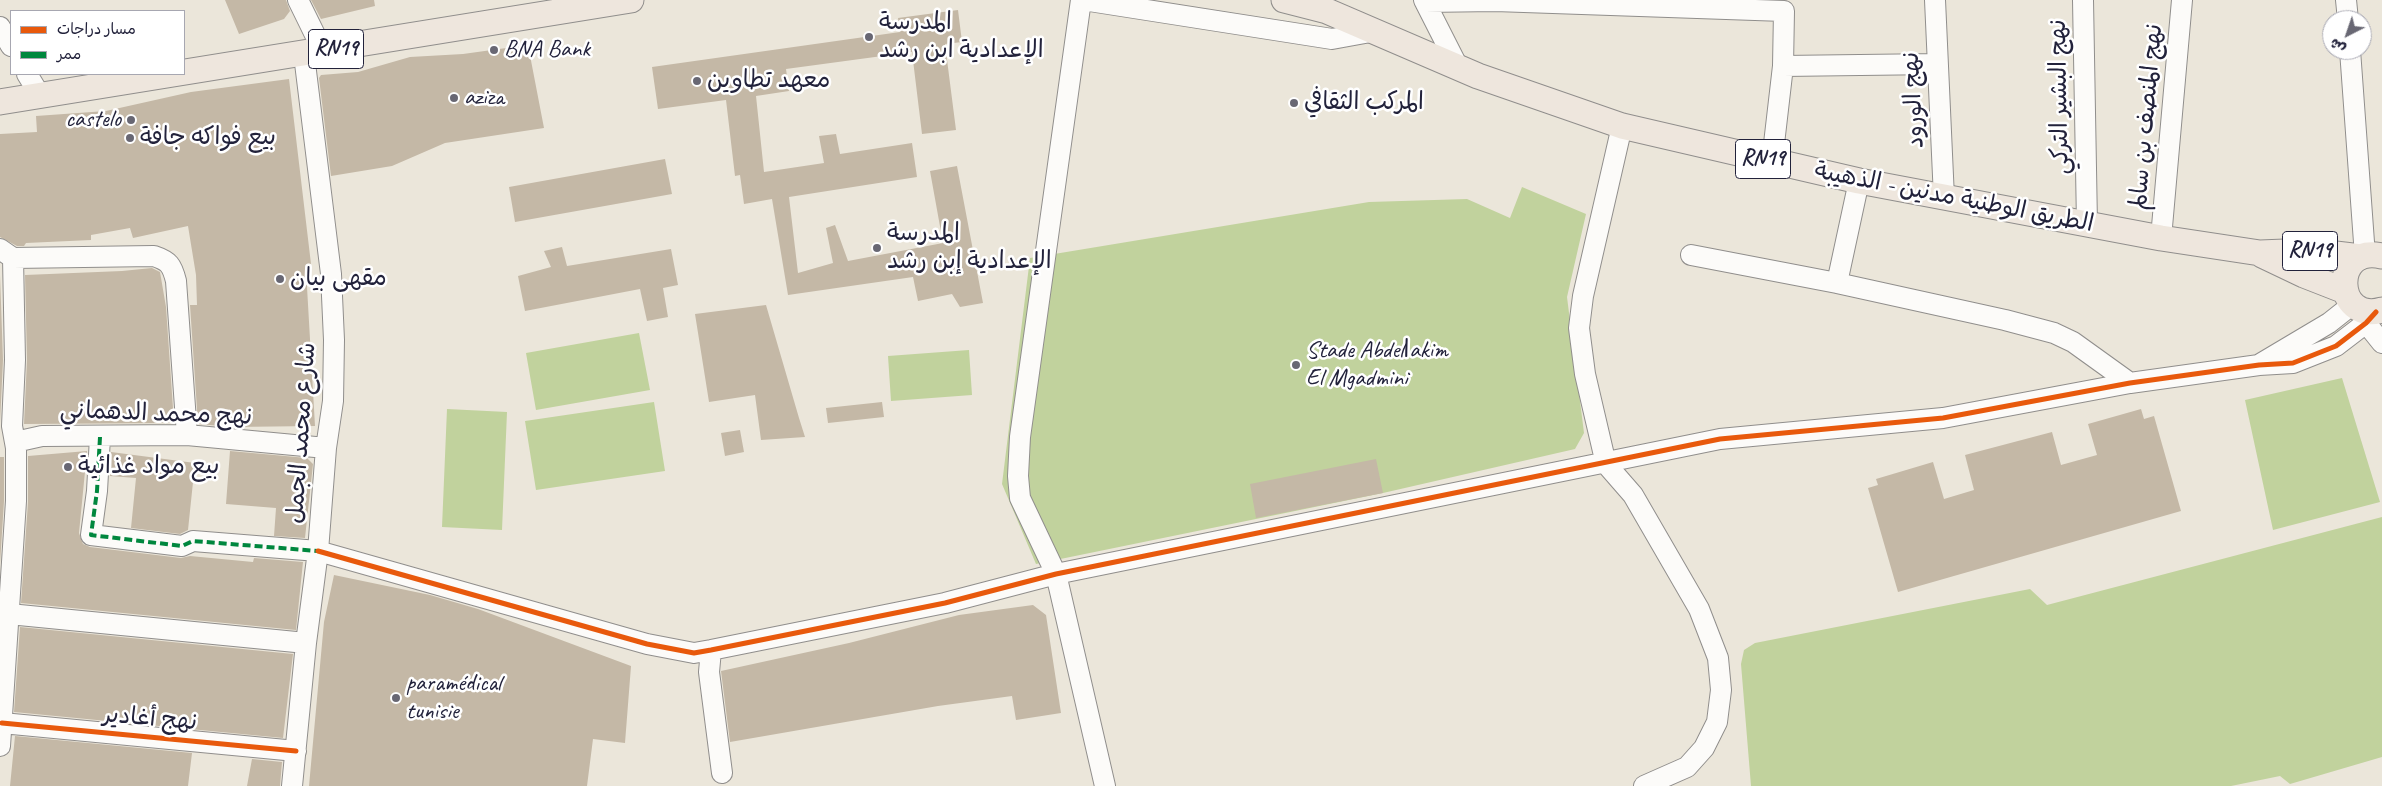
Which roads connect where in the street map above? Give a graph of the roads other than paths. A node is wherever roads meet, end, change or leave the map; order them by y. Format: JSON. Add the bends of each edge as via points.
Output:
{"nodes":[{"id":1,"x":298,"y":0,"type":"edge"},
{"id":2,"x":1082,"y":0,"type":"edge"},
{"id":3,"x":1284,"y":0,"type":"edge"},
{"id":4,"x":1935,"y":0,"type":"edge"},
{"id":5,"x":2083,"y":0,"type":"edge"},
{"id":6,"x":2182,"y":0,"type":"edge"},
{"id":7,"x":617,"y":1,"type":"edge"},
{"id":8,"x":1424,"y":1,"type":"edge"},
{"id":9,"x":542,"y":8,"type":"edge"},
{"id":10,"x":0,"y":27,"type":"edge"},
{"id":11,"x":1376,"y":31,"type":"junction"},
{"id":12,"x":10,"y":44,"type":"edge"},
{"id":13,"x":313,"y":53,"type":"junction"},
{"id":14,"x":2351,"y":60,"type":"edge"},
{"id":15,"x":1937,"y":64,"type":"junction"},
{"id":16,"x":1783,"y":66,"type":"junction"},
{"id":17,"x":1458,"y":68,"type":"junction"},
{"id":18,"x":185,"y":74,"type":"edge"},
{"id":19,"x":28,"y":75,"type":"edge"},
{"id":20,"x":177,"y":75,"type":"edge"},
{"id":21,"x":41,"y":97,"type":"junction"},
{"id":22,"x":1,"y":104,"type":"edge"},
{"id":23,"x":1622,"y":126,"type":"junction"},
{"id":24,"x":1772,"y":161,"type":"junction"},
{"id":25,"x":1859,"y":181,"type":"junction"},
{"id":26,"x":1944,"y":198,"type":"junction"},
{"id":27,"x":2087,"y":224,"type":"junction"},
{"id":28,"x":2161,"y":238,"type":"junction"},
{"id":29,"x":2260,"y":253,"type":"junction"},
{"id":30,"x":7,"y":254,"type":"edge"},
{"id":31,"x":1690,"y":254,"type":"dead end"},
{"id":32,"x":2369,"y":256,"type":"edge"},
{"id":33,"x":1837,"y":283,"type":"junction"},
{"id":34,"x":2364,"y":308,"type":"edge"},
{"id":35,"x":2382,"y":343,"type":"edge"},
{"id":36,"x":7,"y":360,"type":"edge"},
{"id":37,"x":2130,"y":383,"type":"junction"},
{"id":38,"x":187,"y":435,"type":"junction"},
{"id":39,"x":100,"y":437,"type":"junction"},
{"id":40,"x":15,"y":442,"type":"junction"},
{"id":41,"x":326,"y":448,"type":"junction"},
{"id":42,"x":1606,"y":464,"type":"junction"},
{"id":43,"x":318,"y":551,"type":"junction"},
{"id":44,"x":1056,"y":574,"type":"junction"},
{"id":45,"x":9,"y":614,"type":"junction"},
{"id":46,"x":306,"y":643,"type":"junction"},
{"id":47,"x":711,"y":650,"type":"junction"},
{"id":48,"x":1,"y":717,"type":"edge"},
{"id":49,"x":0,"y":746,"type":"edge"},
{"id":50,"x":296,"y":751,"type":"junction"},
{"id":51,"x":722,"y":773,"type":"dead end"},
{"id":52,"x":292,"y":786,"type":"edge"},
{"id":53,"x":1105,"y":786,"type":"edge"},
{"id":54,"x":1644,"y":786,"type":"edge"}],
"edges":[{"from":1,"to":13,"type":"street","name":"شارع محمد الجمل"},
{"from":2,"to":11,"type":"street","via":[[1332,39]]},
{"from":2,"to":44,"type":"street","via":[[1040,286],[1018,476],[1020,498]]},
{"from":3,"to":11,"type":"main road","name":"الطريق الوطنية مدنين - الذهيبة","number":"RN19","via":[[1327,11]]},
{"from":4,"to":15,"type":"street","name":"نهج الورود"},
{"from":5,"to":27,"type":"street","name":"نهج البشير التركي"},
{"from":6,"to":28,"type":"street","name":"نهج المنصف بن سالم"},
{"from":7,"to":9,"type":"main road","number":"RN19"},
{"from":8,"to":16,"type":"street","via":[[1784,11]]},
{"from":8,"to":17,"type":"street"},
{"from":9,"to":13,"type":"main road","number":"RN19"},
{"from":10,"to":12,"type":"street"},
{"from":11,"to":17,"type":"main road","name":"الطريق الوطنية مدنين - الذهيبة","number":"RN19"},
{"from":13,"to":18,"type":"main road","number":"RN19"},
{"from":13,"to":41,"type":"street","name":"شارع محمد الجمل","via":[[334,340],[333,400]]},
{"from":14,"to":32,"type":"street"},
{"from":15,"to":16,"type":"street"},
{"from":15,"to":26,"type":"street","name":"نهج الورود"},
{"from":16,"to":24,"type":"street"},
{"from":17,"to":23,"type":"main road","name":"الطريق الوطنية مدنين - الذهيبة","number":"RN19"},
{"from":19,"to":21,"type":"street"},
{"from":20,"to":21,"type":"main road","number":"RN19"},
{"from":21,"to":22,"type":"main road","number":"RN19"},
{"from":23,"to":24,"type":"main road","name":"الطريق الوطنية مدنين - الذهيبة","number":"RN19"},
{"from":23,"to":42,"type":"street","via":[[1583,296],[1579,328],[1585,374]]},
{"from":24,"to":25,"type":"main road","name":"الطريق الوطنية مدنين - الذهيبة","number":"RN19"},
{"from":25,"to":26,"type":"main road","name":"الطريق الوطنية مدنين - الذهيبة","number":"RN19"},
{"from":25,"to":33,"type":"street"},
{"from":26,"to":27,"type":"main road","name":"الطريق الوطنية مدنين - الذهيبة","number":"RN19"},
{"from":27,"to":28,"type":"main road","name":"الطريق الوطنية مدنين - الذهيبة","number":"RN19"},
{"from":28,"to":29,"type":"main road","name":"الطريق الوطنية مدنين - الذهيبة","number":"RN19"},
{"from":29,"to":32,"type":"main road","name":"الطريق الوطنية مدنين - الذهيبة","number":"RN19","via":[[2310,251]]},
{"from":29,"to":34,"type":"main road","name":"الطريق الوطنية مدنين - الذهيبة","number":"RN19"},
{"from":30,"to":36,"type":"street"},
{"from":30,"to":38,"type":"street","via":[[154,256],[172,266],[176,281]]},
{"from":31,"to":33,"type":"street"},
{"from":32,"to":34,"type":"main road","number":"RN19","via":[[2349,268],[2345,275]]},
{"from":33,"to":37,"type":"street","via":[[2054,333],[2073,342]]},
{"from":34,"to":35,"type":"street"},
{"from":34,"to":37,"type":"street","via":[[2329,323],[2259,365]]},
{"from":36,"to":40,"type":"street"},
{"from":37,"to":42,"type":"street","via":[[1943,418],[1720,439]]},
{"from":38,"to":39,"type":"street","name":"نهج محمد الدهماني"},
{"from":38,"to":41,"type":"street","name":"نهج محمد الدهماني"},
{"from":39,"to":40,"type":"street","name":"نهج محمد الدهماني","via":[[42,436]]},
{"from":39,"to":43,"type":"street","via":[[90,535],[182,546],[193,541]]},
{"from":40,"to":45,"type":"street","via":[[16,501]]},
{"from":41,"to":43,"type":"street","name":"شارع محمد الجمل"},
{"from":42,"to":44,"type":"street"},
{"from":42,"to":54,"type":"street","via":[[1633,495],[1662,542],[1699,609],[1718,658],[1721,690],[1717,722],[1704,748],[1687,767]]},
{"from":43,"to":46,"type":"street","name":"شارع محمد الجمل"},
{"from":43,"to":47,"type":"street","via":[[647,644],[694,653]]},
{"from":44,"to":47,"type":"street","via":[[945,603]]},
{"from":44,"to":53,"type":"street"},
{"from":45,"to":46,"type":"street"},
{"from":45,"to":48,"type":"street"},
{"from":46,"to":50,"type":"street","name":"شارع محمد الجمل"},
{"from":47,"to":51,"type":"street","via":[[709,672]]},
{"from":48,"to":49,"type":"street"},
{"from":48,"to":50,"type":"street","name":"نهج أغادير"},
{"from":50,"to":52,"type":"street","name":"شارع محمد الجمل"}]}
